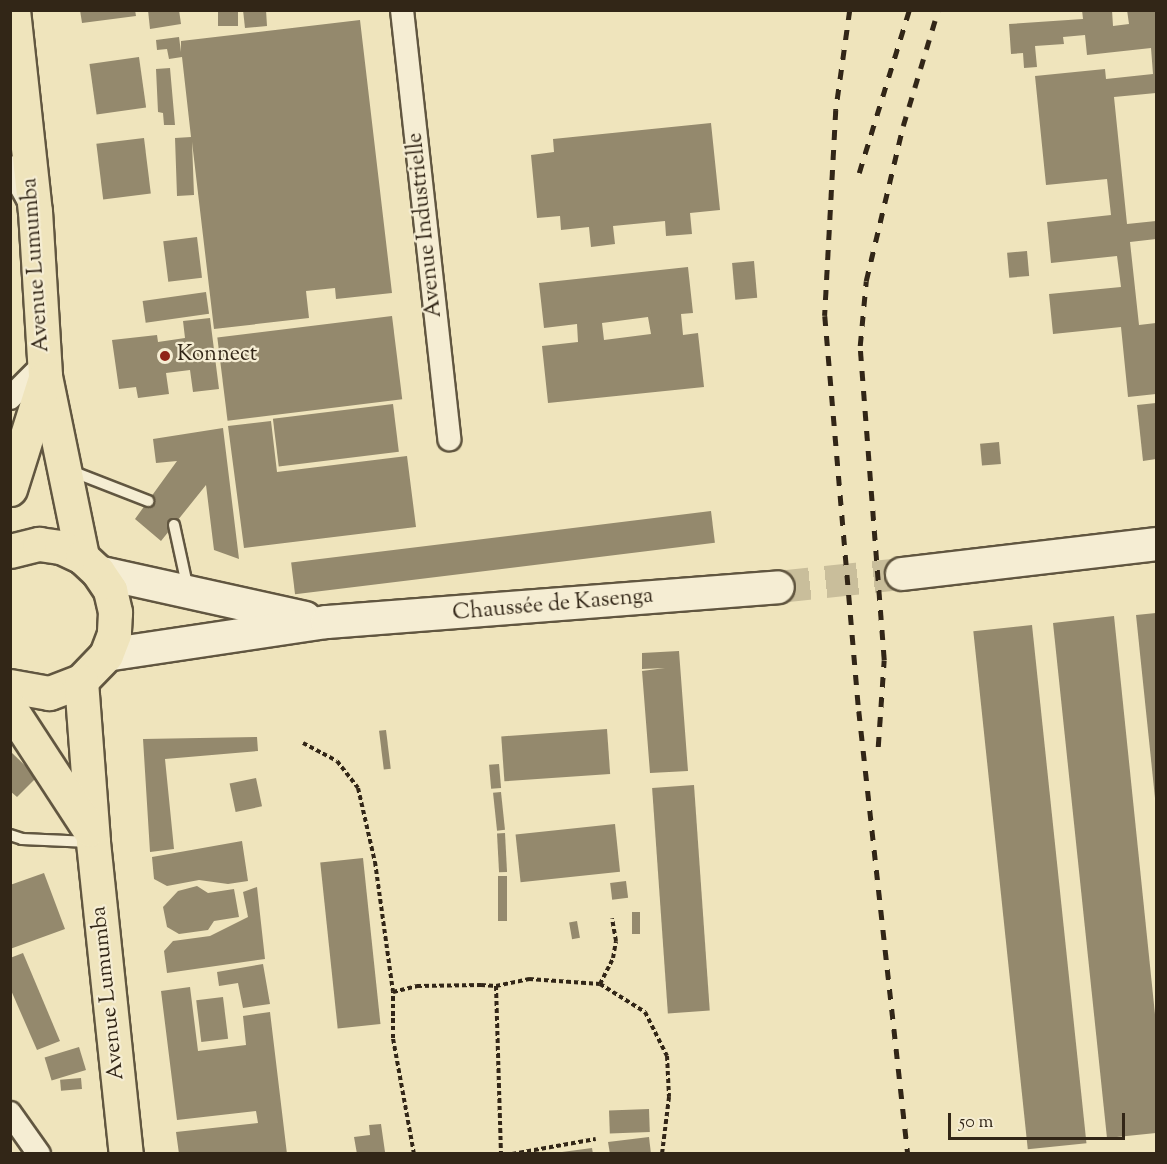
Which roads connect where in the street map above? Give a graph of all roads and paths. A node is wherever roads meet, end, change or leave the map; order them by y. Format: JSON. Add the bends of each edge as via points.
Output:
{"nodes":[{"id":1,"x":13,"y":10,"type":"edge"},
{"id":2,"x":402,"y":10,"type":"edge"},
{"id":3,"x":10,"y":167,"type":"edge"},
{"id":4,"x":35,"y":211,"type":"junction"},
{"id":5,"x":45,"y":370,"type":"junction"},
{"id":6,"x":10,"y":398,"type":"edge"},
{"id":7,"x":449,"y":439,"type":"dead end"},
{"id":8,"x":65,"y":469,"type":"junction"},
{"id":9,"x":10,"y":489,"type":"edge"},
{"id":10,"x":148,"y":501,"type":"dead end"},
{"id":11,"x":174,"y":525,"type":"dead end"},
{"id":12,"x":1156,"y":544,"type":"edge"},
{"id":13,"x":10,"y":551,"type":"edge"},
{"id":14,"x":90,"y":564,"type":"junction"},
{"id":15,"x":902,"y":574,"type":"tunnel mouth"},
{"id":16,"x":778,"y":587,"type":"tunnel mouth"},
{"id":17,"x":190,"y":593,"type":"junction"},
{"id":18,"x":327,"y":622,"type":"junction"},
{"id":19,"x":106,"y":655,"type":"junction"},
{"id":20,"x":81,"y":681,"type":"junction"},
{"id":21,"x":10,"y":686,"type":"edge"},
{"id":22,"x":10,"y":708,"type":"edge"},
{"id":23,"x":303,"y":743,"type":"dead end"},
{"id":24,"x":10,"y":835,"type":"edge"},
{"id":25,"x":92,"y":837,"type":"junction"},
{"id":26,"x":612,"y":918,"type":"dead end"},
{"id":27,"x":600,"y":984,"type":"junction"},
{"id":28,"x":496,"y":986,"type":"junction"},
{"id":29,"x":393,"y":992,"type":"junction"},
{"id":30,"x":10,"y":1113,"type":"edge"},
{"id":31,"x":596,"y":1139,"type":"dead end"},
{"id":32,"x":39,"y":1154,"type":"edge"},
{"id":33,"x":126,"y":1154,"type":"edge"},
{"id":34,"x":414,"y":1154,"type":"edge"},
{"id":35,"x":501,"y":1154,"type":"edge"},
{"id":36,"x":512,"y":1154,"type":"edge"},
{"id":37,"x":662,"y":1154,"type":"edge"}],
"edges":[{"from":1,"to":4,"type":"highway","name":"Avenue Lumumba"},
{"from":2,"to":7,"type":"street","name":"Avenue Industrielle"},
{"from":3,"to":4,"type":"street"},
{"from":4,"to":5,"type":"highway","name":"Avenue Lumumba"},
{"from":5,"to":6,"type":"street"},
{"from":5,"to":8,"type":"highway","name":"Avenue Lumumba"},
{"from":5,"to":9,"type":"highway","name":"Avenue Lumumba"},
{"from":8,"to":10,"type":"lane"},
{"from":8,"to":14,"type":"highway","name":"Avenue Lumumba"},
{"from":11,"to":17,"type":"lane"},
{"from":12,"to":15,"type":"main road"},
{"from":13,"to":14,"type":"highway","via":[[39,544],[61,547]]},
{"from":14,"to":17,"type":"main road"},
{"from":14,"to":19,"type":"highway","name":"Avenue Lumumba","via":[[110,591],[115,612],[114,634]]},
{"from":16,"to":18,"type":"main road","name":"Chaussée de Kasenga"},
{"from":17,"to":18,"type":"main road"},
{"from":18,"to":19,"type":"main road"},
{"from":19,"to":20,"type":"highway","name":"Avenue Lumumba"},
{"from":20,"to":21,"type":"highway","name":"Avenue Lumumba","via":[[49,693]]},
{"from":20,"to":25,"type":"highway","name":"Avenue Lumumba"},
{"from":22,"to":25,"type":"highway","name":"Avenue Lumumba"},
{"from":23,"to":29,"type":"path","via":[[337,761],[358,788],[375,862]]},
{"from":24,"to":25,"type":"lane","via":[[22,839]]},
{"from":25,"to":33,"type":"highway","name":"Avenue Lumumba"},
{"from":26,"to":27,"type":"path","via":[[616,941],[613,958]]},
{"from":27,"to":28,"type":"path","via":[[528,979]]},
{"from":27,"to":37,"type":"path","via":[[645,1012],[667,1056],[669,1096]]},
{"from":28,"to":29,"type":"path","via":[[417,986]]},
{"from":28,"to":35,"type":"path"},
{"from":29,"to":34,"type":"path","via":[[393,1038]]},
{"from":30,"to":32,"type":"street"},
{"from":31,"to":36,"type":"path"}]}
